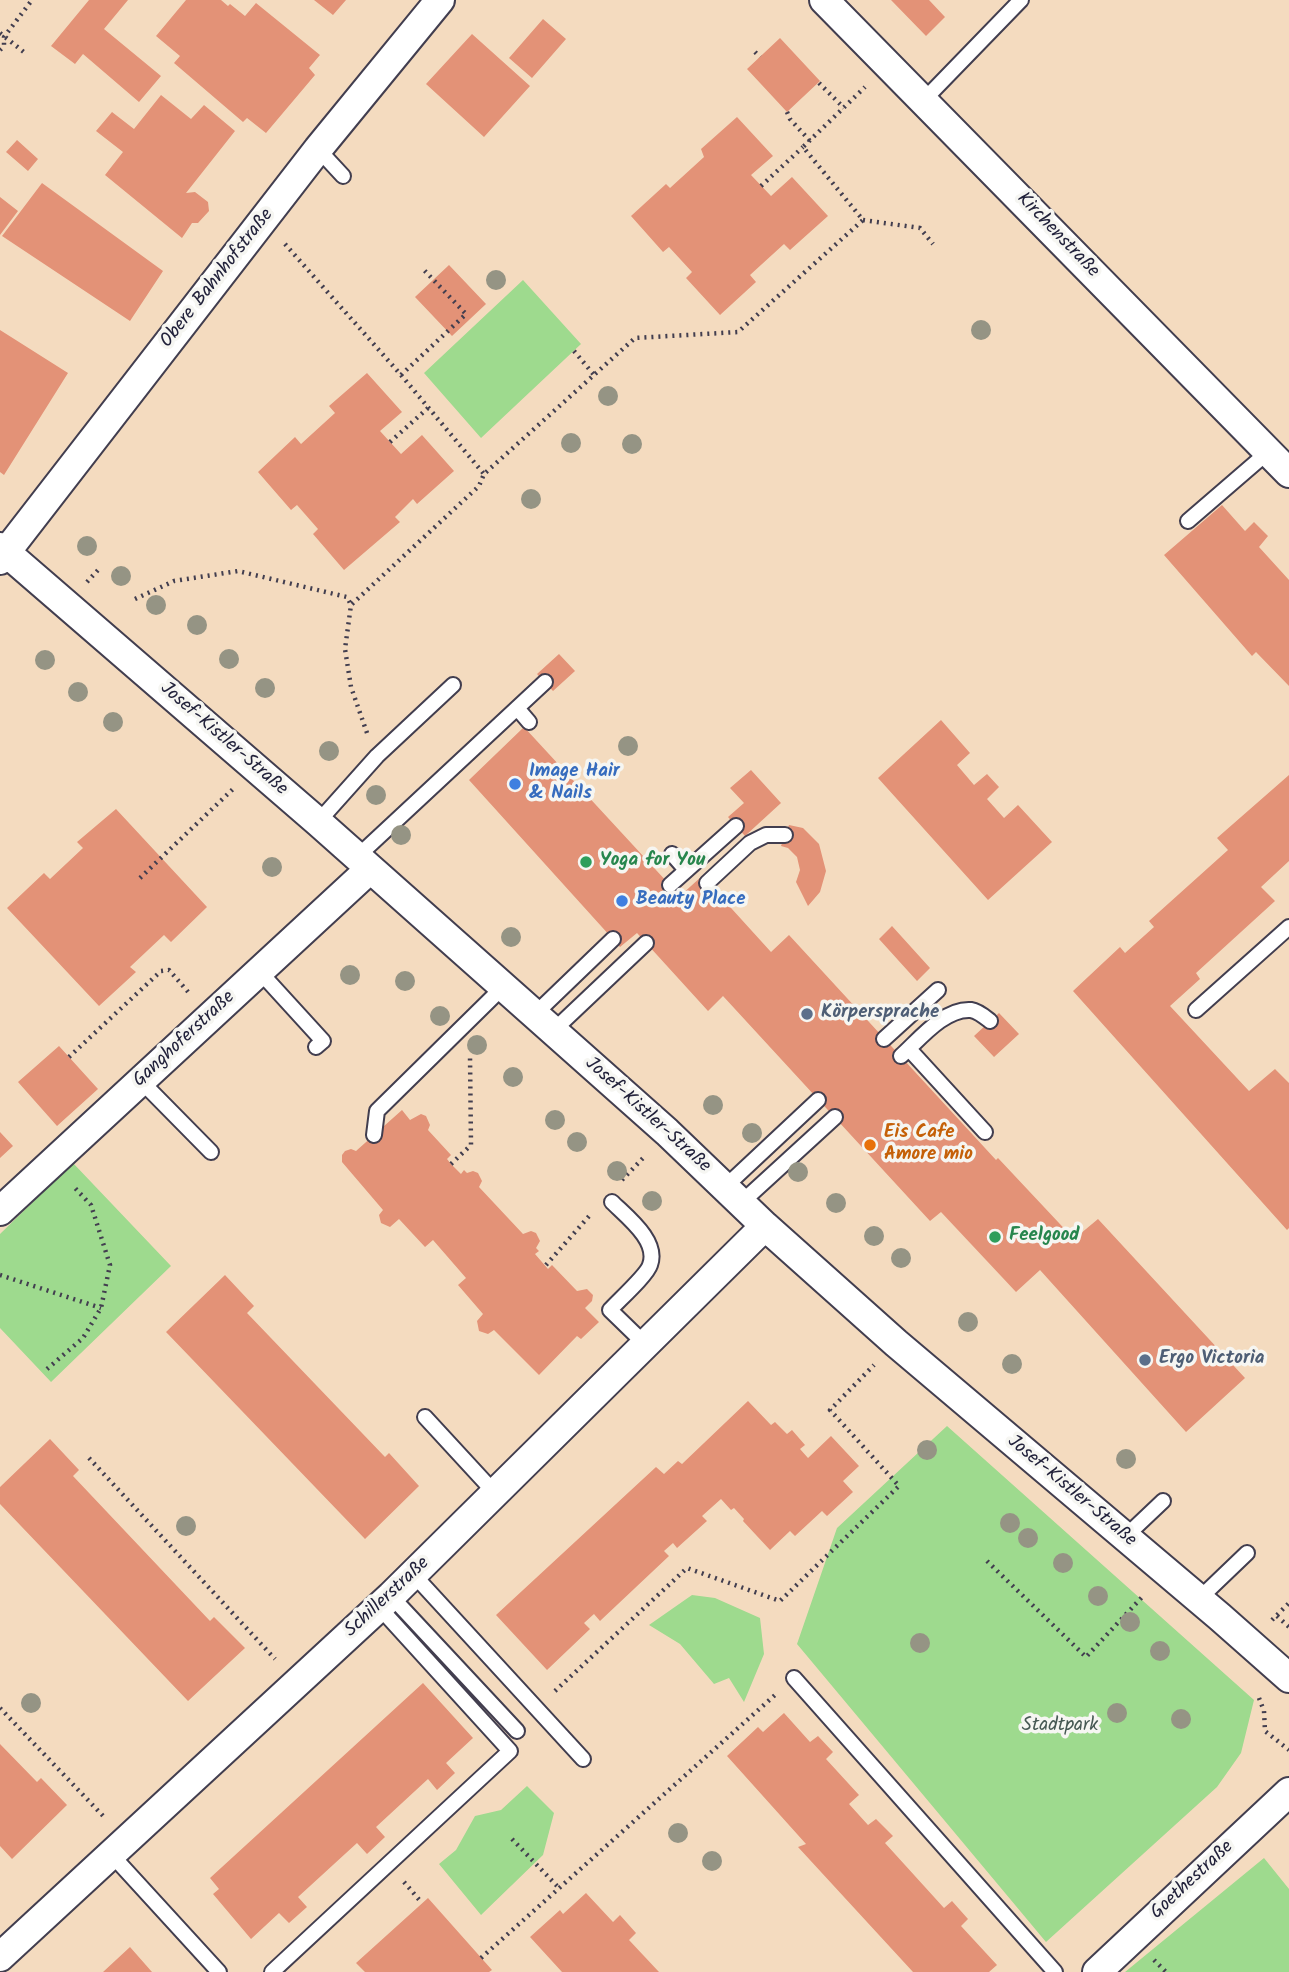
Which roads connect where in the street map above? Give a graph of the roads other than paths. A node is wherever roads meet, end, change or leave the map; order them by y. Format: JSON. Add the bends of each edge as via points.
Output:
{"nodes":[{"id":1,"x":440,"y":0,"type":"edge"},
{"id":2,"x":824,"y":0,"type":"edge"},
{"id":3,"x":1021,"y":0,"type":"edge"},
{"id":4,"x":924,"y":100,"type":"junction"},
{"id":5,"x":318,"y":149,"type":"junction"},
{"id":6,"x":343,"y":176,"type":"dead end"},
{"id":7,"x":1268,"y":452,"type":"junction"},
{"id":8,"x":1289,"y":473,"type":"edge"},
{"id":9,"x":1188,"y":521,"type":"dead end"},
{"id":10,"x":2,"y":552,"type":"edge"},
{"id":11,"x":545,"y":682,"type":"dead end"},
{"id":12,"x":453,"y":685,"type":"dead end"},
{"id":13,"x":517,"y":708,"type":"junction"},
{"id":14,"x":529,"y":722,"type":"dead end"},
{"id":15,"x":318,"y":822,"type":"junction"},
{"id":16,"x":736,"y":826,"type":"dead end"},
{"id":17,"x":785,"y":835,"type":"dead end"},
{"id":18,"x":671,"y":854,"type":"dead end"},
{"id":19,"x":363,"y":863,"type":"junction"},
{"id":20,"x":686,"y":870,"type":"junction"},
{"id":21,"x":707,"y":883,"type":"dead end"},
{"id":22,"x":670,"y":885,"type":"dead end"},
{"id":23,"x":1289,"y":927,"type":"edge"},
{"id":24,"x":612,"y":939,"type":"dead end"},
{"id":25,"x":646,"y":943,"type":"dead end"},
{"id":26,"x":260,"y":972,"type":"junction"},
{"id":27,"x":503,"y":987,"type":"junction"},
{"id":28,"x":938,"y":990,"type":"dead end"},
{"id":29,"x":1196,"y":1010,"type":"dead end"},
{"id":30,"x":990,"y":1021,"type":"dead end"},
{"id":31,"x":544,"y":1023,"type":"junction"},
{"id":32,"x":884,"y":1039,"type":"dead end"},
{"id":33,"x":316,"y":1047,"type":"dead end"},
{"id":34,"x":141,"y":1081,"type":"junction"},
{"id":35,"x":818,"y":1100,"type":"dead end"},
{"id":36,"x":835,"y":1117,"type":"dead end"},
{"id":37,"x":985,"y":1132,"type":"dead end"},
{"id":38,"x":374,"y":1135,"type":"dead end"},
{"id":39,"x":211,"y":1152,"type":"dead end"},
{"id":40,"x":733,"y":1195,"type":"junction"},
{"id":41,"x":612,"y":1202,"type":"dead end"},
{"id":42,"x":0,"y":1211,"type":"edge"},
{"id":43,"x":765,"y":1226,"type":"junction"},
{"id":44,"x":645,"y":1344,"type":"junction"},
{"id":45,"x":425,"y":1417,"type":"dead end"},
{"id":46,"x":495,"y":1493,"type":"junction"},
{"id":47,"x":1163,"y":1501,"type":"dead end"},
{"id":48,"x":1125,"y":1537,"type":"junction"},
{"id":49,"x":1247,"y":1553,"type":"dead end"},
{"id":50,"x":413,"y":1574,"type":"junction"},
{"id":51,"x":1199,"y":1599,"type":"junction"},
{"id":52,"x":385,"y":1601,"type":"junction"},
{"id":53,"x":1286,"y":1675,"type":"edge"},
{"id":54,"x":794,"y":1678,"type":"road end"},
{"id":55,"x":517,"y":1731,"type":"dead end"},
{"id":56,"x":583,"y":1759,"type":"dead end"},
{"id":57,"x":1289,"y":1792,"type":"edge"},
{"id":58,"x":118,"y":1847,"type":"junction"},
{"id":59,"x":0,"y":1957,"type":"edge"},
{"id":60,"x":219,"y":1972,"type":"edge"},
{"id":61,"x":272,"y":1972,"type":"edge"},
{"id":62,"x":1055,"y":1972,"type":"edge"},
{"id":63,"x":1097,"y":1972,"type":"edge"}],
"edges":[{"from":1,"to":5,"type":"street","name":"Obere Bahnhofstraße"},
{"from":2,"to":4,"type":"street","name":"Kirchenstraße"},
{"from":3,"to":4,"type":"lane"},
{"from":4,"to":7,"type":"street","name":"Kirchenstraße"},
{"from":5,"to":6,"type":"lane"},
{"from":5,"to":10,"type":"street","name":"Obere Bahnhofstraße"},
{"from":7,"to":8,"type":"street","name":"Kirchenstraße"},
{"from":7,"to":9,"type":"lane"},
{"from":10,"to":15,"type":"street","name":"Josef-Kistler-Straße"},
{"from":11,"to":13,"type":"lane"},
{"from":12,"to":15,"type":"lane","via":[[377,756]]},
{"from":13,"to":14,"type":"lane"},
{"from":13,"to":19,"type":"lane"},
{"from":15,"to":19,"type":"street","name":"Josef-Kistler-Straße"},
{"from":16,"to":20,"type":"lane"},
{"from":17,"to":21,"type":"lane","via":[[766,835],[750,843]]},
{"from":18,"to":20,"type":"lane"},
{"from":19,"to":26,"type":"street","name":"Ganghoferstraße"},
{"from":19,"to":27,"type":"street","name":"Josef-Kistler-Straße"},
{"from":20,"to":22,"type":"lane"},
{"from":23,"to":29,"type":"lane"},
{"from":24,"to":31,"type":"lane"},
{"from":25,"to":31,"type":"lane"},
{"from":26,"to":33,"type":"lane","via":[[323,1041]]},
{"from":26,"to":34,"type":"street","name":"Ganghoferstraße"},
{"from":27,"to":31,"type":"street","name":"Josef-Kistler-Straße"},
{"from":27,"to":38,"type":"lane","via":[[377,1111]]},
{"from":28,"to":32,"type":"lane"},
{"from":30,"to":37,"type":"lane","via":[[972,1010],[955,1012],[905,1053]]},
{"from":31,"to":40,"type":"street","name":"Josef-Kistler-Straße"},
{"from":34,"to":39,"type":"lane"},
{"from":34,"to":42,"type":"street","name":"Ganghoferstraße"},
{"from":35,"to":40,"type":"lane"},
{"from":36,"to":40,"type":"lane"},
{"from":40,"to":43,"type":"street","name":"Josef-Kistler-Straße"},
{"from":41,"to":44,"type":"lane","via":[[646,1237],[652,1253],[650,1266],[610,1310]]},
{"from":43,"to":44,"type":"street","name":"Schillerstraße"},
{"from":43,"to":48,"type":"street","name":"Josef-Kistler-Straße"},
{"from":44,"to":46,"type":"street","name":"Schillerstraße"},
{"from":45,"to":46,"type":"lane"},
{"from":46,"to":50,"type":"street","name":"Schillerstraße"},
{"from":47,"to":48,"type":"lane"},
{"from":48,"to":51,"type":"street","name":"Josef-Kistler-Straße"},
{"from":49,"to":51,"type":"lane"},
{"from":50,"to":52,"type":"street","name":"Schillerstraße"},
{"from":50,"to":56,"type":"lane"},
{"from":51,"to":53,"type":"street","name":"Josef-Kistler-Straße"},
{"from":52,"to":55,"type":"lane"},
{"from":52,"to":58,"type":"street","name":"Schillerstraße"},
{"from":52,"to":61,"type":"lane","via":[[510,1751]]},
{"from":54,"to":62,"type":"lane"},
{"from":57,"to":63,"type":"street","name":"Goethestraße"},
{"from":58,"to":59,"type":"street","name":"Schillerstraße"},
{"from":58,"to":60,"type":"lane"}]}
